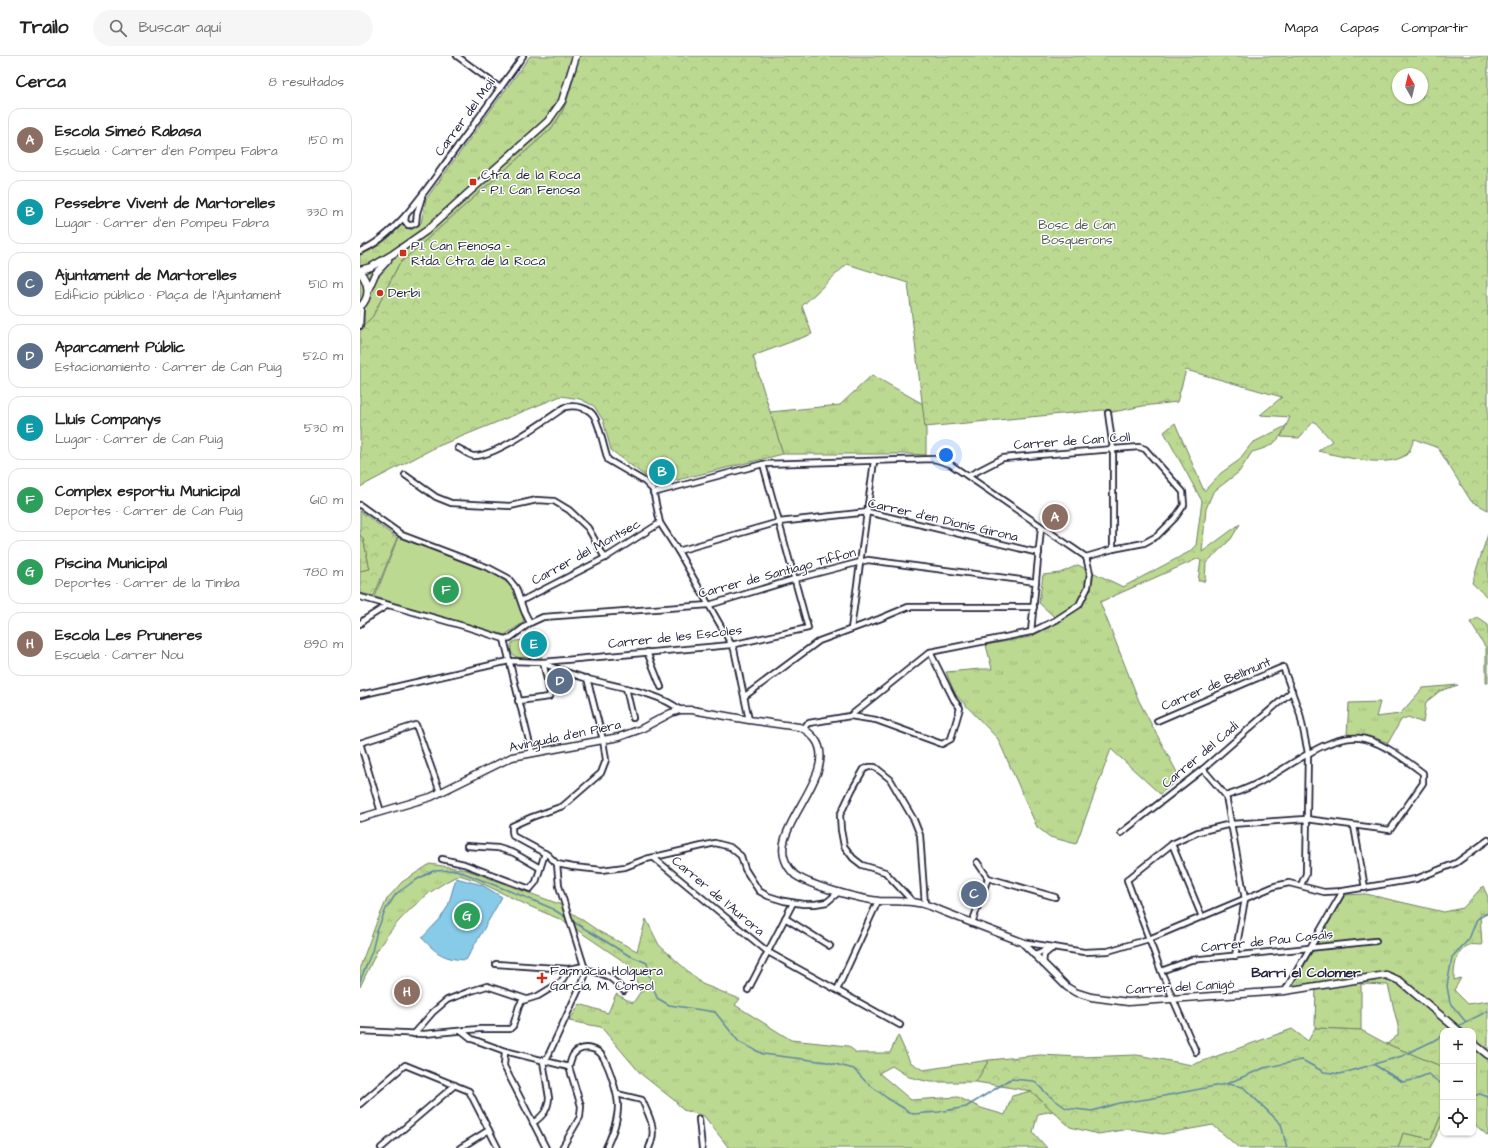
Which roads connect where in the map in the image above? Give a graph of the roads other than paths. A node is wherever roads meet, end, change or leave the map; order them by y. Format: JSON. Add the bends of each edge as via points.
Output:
{"nodes":[{"id":1,"x":457,"y":56,"type":"edge"},
{"id":2,"x":523,"y":56,"type":"edge"},
{"id":3,"x":576,"y":56,"type":"edge"},
{"id":4,"x":500,"y":88,"type":"junction"},
{"id":5,"x":424,"y":192,"type":"junction"},
{"id":6,"x":406,"y":214,"type":"junction"},
{"id":7,"x":360,"y":251,"type":"edge"},
{"id":8,"x":393,"y":254,"type":"junction"},
{"id":9,"x":360,"y":271,"type":"edge"},
{"id":10,"x":368,"y":290,"type":"junction"},
{"id":11,"x":361,"y":307,"type":"edge"},
{"id":12,"x":360,"y":326,"type":"edge"},
{"id":13,"x":1108,"y":413,"type":"dead end"},
{"id":14,"x":458,"y":448,"type":"dead end"},
{"id":15,"x":1112,"y":449,"type":"junction"},
{"id":16,"x":874,"y":461,"type":"junction"},
{"id":17,"x":763,"y":464,"type":"junction"},
{"id":18,"x":405,"y":475,"type":"dead end"},
{"id":19,"x":968,"y":476,"type":"junction"},
{"id":20,"x":653,"y":493,"type":"junction"},
{"id":21,"x":360,"y":505,"type":"edge"},
{"id":22,"x":868,"y":512,"type":"junction"},
{"id":23,"x":779,"y":522,"type":"junction"},
{"id":24,"x":660,"y":523,"type":"junction"},
{"id":25,"x":1041,"y":528,"type":"junction"},
{"id":26,"x":1113,"y":549,"type":"junction"},
{"id":27,"x":678,"y":551,"type":"junction"},
{"id":28,"x":1039,"y":553,"type":"junction"},
{"id":29,"x":1086,"y":557,"type":"junction"},
{"id":30,"x":605,"y":558,"type":"junction"},
{"id":31,"x":860,"y":562,"type":"junction"},
{"id":32,"x":795,"y":580,"type":"junction"},
{"id":33,"x":1036,"y":582,"type":"junction"},
{"id":34,"x":360,"y":597,"type":"edge"},
{"id":35,"x":521,"y":601,"type":"junction"},
{"id":36,"x":388,"y":605,"type":"junction"},
{"id":37,"x":709,"y":605,"type":"junction"},
{"id":38,"x":1034,"y":607,"type":"junction"},
{"id":39,"x":530,"y":623,"type":"junction"},
{"id":40,"x":360,"y":624,"type":"edge"},
{"id":41,"x":851,"y":628,"type":"junction"},
{"id":42,"x":1031,"y":632,"type":"junction"},
{"id":43,"x":504,"y":639,"type":"junction"},
{"id":44,"x":731,"y":645,"type":"junction"},
{"id":45,"x":648,"y":652,"type":"junction"},
{"id":46,"x":930,"y":652,"type":"junction"},
{"id":47,"x":509,"y":661,"type":"junction"},
{"id":48,"x":543,"y":662,"type":"junction"},
{"id":49,"x":587,"y":678,"type":"junction"},
{"id":50,"x":661,"y":687,"type":"dead end"},
{"id":51,"x":626,"y":688,"type":"junction"},
{"id":52,"x":1292,"y":691,"type":"junction"},
{"id":53,"x":360,"y":695,"type":"edge"},
{"id":54,"x":745,"y":696,"type":"junction"},
{"id":55,"x":518,"y":701,"type":"junction"},
{"id":56,"x":680,"y":710,"type":"junction"},
{"id":57,"x":850,"y":716,"type":"junction"},
{"id":58,"x":633,"y":718,"type":"dead end"},
{"id":59,"x":749,"y":720,"type":"junction"},
{"id":60,"x":1157,"y":721,"type":"dead end"},
{"id":61,"x":804,"y":728,"type":"junction"},
{"id":62,"x":603,"y":740,"type":"junction"},
{"id":63,"x":360,"y":743,"type":"edge"},
{"id":64,"x":532,"y":753,"type":"junction"},
{"id":65,"x":1308,"y":754,"type":"junction"},
{"id":66,"x":1203,"y":769,"type":"junction"},
{"id":67,"x":440,"y":792,"type":"junction"},
{"id":68,"x":1226,"y":796,"type":"junction"},
{"id":69,"x":381,"y":812,"type":"junction"},
{"id":70,"x":360,"y":818,"type":"edge"},
{"id":71,"x":1306,"y":820,"type":"junction"},
{"id":72,"x":1231,"y":824,"type":"junction"},
{"id":73,"x":1354,"y":826,"type":"junction"},
{"id":74,"x":1121,"y":833,"type":"dead end"},
{"id":75,"x":1488,"y":840,"type":"edge"},
{"id":76,"x":1172,"y":844,"type":"junction"},
{"id":77,"x":466,"y":846,"type":"dead end"},
{"id":78,"x":544,"y":853,"type":"junction"},
{"id":79,"x":654,"y":858,"type":"junction"},
{"id":80,"x":442,"y":859,"type":"dead end"},
{"id":81,"x":977,"y":862,"type":"dead end"},
{"id":82,"x":557,"y":864,"type":"junction"},
{"id":83,"x":540,"y":868,"type":"junction"},
{"id":84,"x":988,"y":878,"type":"junction"},
{"id":85,"x":1301,"y":885,"type":"junction"},
{"id":86,"x":1365,"y":888,"type":"junction"},
{"id":87,"x":1343,"y":891,"type":"junction"},
{"id":88,"x":839,"y":892,"type":"junction"},
{"id":89,"x":1054,"y":897,"type":"dead end"},
{"id":90,"x":1245,"y":899,"type":"junction"},
{"id":91,"x":878,"y":901,"type":"junction"},
{"id":92,"x":913,"y":902,"type":"junction"},
{"id":93,"x":793,"y":903,"type":"junction"},
{"id":94,"x":925,"y":905,"type":"junction"},
{"id":95,"x":1202,"y":917,"type":"junction"},
{"id":96,"x":785,"y":918,"type":"junction"},
{"id":97,"x":972,"y":923,"type":"junction"},
{"id":98,"x":1149,"y":940,"type":"junction"},
{"id":99,"x":1376,"y":941,"type":"dead end"},
{"id":100,"x":1022,"y":942,"type":"junction"},
{"id":101,"x":1042,"y":945,"type":"junction"},
{"id":102,"x":830,"y":946,"type":"dead end"},
{"id":103,"x":1060,"y":948,"type":"junction"},
{"id":104,"x":1310,"y":948,"type":"junction"},
{"id":105,"x":1051,"y":949,"type":"junction"},
{"id":106,"x":768,"y":952,"type":"junction"},
{"id":107,"x":1033,"y":953,"type":"junction"},
{"id":108,"x":1235,"y":956,"type":"junction"},
{"id":109,"x":496,"y":964,"type":"dead end"},
{"id":110,"x":1043,"y":964,"type":"junction"},
{"id":111,"x":585,"y":968,"type":"junction"},
{"id":112,"x":569,"y":969,"type":"junction"},
{"id":113,"x":1161,"y":971,"type":"junction"},
{"id":114,"x":748,"y":990,"type":"dead end"},
{"id":115,"x":837,"y":990,"type":"junction"},
{"id":116,"x":624,"y":991,"type":"dead end"},
{"id":117,"x":1285,"y":991,"type":"junction"},
{"id":118,"x":526,"y":999,"type":"junction"},
{"id":119,"x":1172,"y":999,"type":"junction"},
{"id":120,"x":900,"y":1025,"type":"dead end"},
{"id":121,"x":1456,"y":1028,"type":"edge"},
{"id":122,"x":360,"y":1031,"type":"edge"},
{"id":123,"x":462,"y":1031,"type":"junction"},
{"id":124,"x":414,"y":1034,"type":"junction"},
{"id":125,"x":1476,"y":1045,"type":"edge"},
{"id":126,"x":505,"y":1051,"type":"junction"},
{"id":127,"x":1196,"y":1052,"type":"dead end"},
{"id":128,"x":1488,"y":1055,"type":"edge"},
{"id":129,"x":543,"y":1061,"type":"junction"},
{"id":130,"x":569,"y":1067,"type":"junction"},
{"id":131,"x":455,"y":1085,"type":"junction"},
{"id":132,"x":617,"y":1094,"type":"junction"},
{"id":133,"x":360,"y":1104,"type":"edge"},
{"id":134,"x":699,"y":1119,"type":"dead end"},
{"id":135,"x":533,"y":1123,"type":"junction"},
{"id":136,"x":489,"y":1130,"type":"junction"},
{"id":137,"x":381,"y":1148,"type":"edge"},
{"id":138,"x":460,"y":1148,"type":"edge"},
{"id":139,"x":498,"y":1148,"type":"edge"},
{"id":140,"x":546,"y":1148,"type":"edge"},
{"id":141,"x":562,"y":1148,"type":"edge"},
{"id":142,"x":606,"y":1148,"type":"edge"},
{"id":143,"x":649,"y":1148,"type":"edge"},
{"id":144,"x":702,"y":1148,"type":"edge"}],
"edges":[{"from":1,"to":4,"type":"street"},
{"from":2,"to":4,"type":"street","name":"Carrer del Molí"},
{"from":3,"to":8,"type":"street","via":[[562,101],[548,122],[426,231]]},
{"from":4,"to":5,"type":"street","name":"Carrer del Molí"},
{"from":5,"to":6,"type":"street","name":"Carrer del Molí"},
{"from":5,"to":6,"type":"street","name":"Carrer del Molí","via":[[419,203],[416,223],[408,225],[405,221]]},
{"from":6,"to":7,"type":"street","name":"Carrer del Molí","via":[[370,247]]},
{"from":8,"to":9,"type":"street"},
{"from":8,"to":10,"type":"street","via":[[375,274]]},
{"from":9,"to":10,"type":"street"},
{"from":10,"to":11,"type":"street"},
{"from":11,"to":12,"type":"street"},
{"from":13,"to":15,"type":"street"},
{"from":14,"to":20,"type":"street","via":[[472,456],[479,456],[503,447],[565,407],[576,406],[588,410],[595,417],[608,460],[644,481]]},
{"from":15,"to":19,"type":"street","name":"Carrer de Can Coll","via":[[1003,458]]},
{"from":15,"to":26,"type":"street"},
{"from":15,"to":26,"type":"street","name":"Carrer de Can Coll","via":[[1145,449],[1184,496],[1184,505],[1157,536],[1144,543]]},
{"from":16,"to":17,"type":"street"},
{"from":16,"to":19,"type":"street","via":[[934,459],[950,464]]},
{"from":16,"to":22,"type":"street"},
{"from":17,"to":20,"type":"street"},
{"from":17,"to":23,"type":"street"},
{"from":18,"to":30,"type":"street","via":[[436,497],[451,503],[510,506],[537,500],[554,501],[570,510],[588,528]]},
{"from":19,"to":25,"type":"street"},
{"from":20,"to":24,"type":"street"},
{"from":21,"to":35,"type":"street","via":[[402,535],[489,568],[508,578],[516,588]]},
{"from":22,"to":23,"type":"street","name":"Carrer d'en Dionís Girona"},
{"from":22,"to":28,"type":"street","name":"Carrer d'en Dionís Girona"},
{"from":22,"to":31,"type":"street"},
{"from":23,"to":27,"type":"street","name":"Carrer d'en Dionís Girona"},
{"from":23,"to":32,"type":"street"},
{"from":24,"to":27,"type":"street"},
{"from":24,"to":30,"type":"street","name":"Carrer del Montsec"},
{"from":25,"to":28,"type":"street"},
{"from":25,"to":29,"type":"street"},
{"from":26,"to":29,"type":"street"},
{"from":27,"to":37,"type":"street"},
{"from":28,"to":33,"type":"street"},
{"from":29,"to":42,"type":"street","via":[[1090,573],[1088,587],[1080,605]]},
{"from":30,"to":35,"type":"street","name":"Carrer del Montsec"},
{"from":31,"to":32,"type":"street","name":"Carrer de Santiago Tiffon"},
{"from":31,"to":33,"type":"street","name":"Carrer de Santiago Tiffon","via":[[868,560]]},
{"from":31,"to":41,"type":"street"},
{"from":32,"to":37,"type":"street","name":"Carrer de Santiago Tiffon"},
{"from":32,"to":44,"type":"street","name":"Carrer de les Escoles","via":[[808,628]]},
{"from":33,"to":38,"type":"street"},
{"from":34,"to":36,"type":"street"},
{"from":35,"to":39,"type":"street"},
{"from":36,"to":40,"type":"street"},
{"from":36,"to":43,"type":"street"},
{"from":37,"to":39,"type":"street","name":"Carrer de Santiago Tiffon","via":[[543,618]]},
{"from":37,"to":44,"type":"street"},
{"from":38,"to":41,"type":"street","via":[[908,607]]},
{"from":38,"to":42,"type":"street"},
{"from":39,"to":43,"type":"street","name":"Carrer de Santiago Tiffon","via":[[510,638]]},
{"from":41,"to":54,"type":"street","via":[[819,641]]},
{"from":42,"to":46,"type":"street"},
{"from":43,"to":47,"type":"street"},
{"from":44,"to":45,"type":"street","name":"Carrer de les Escoles"},
{"from":44,"to":54,"type":"street"},
{"from":45,"to":48,"type":"street","name":"Carrer de les Escoles"},
{"from":45,"to":50,"type":"street"},
{"from":46,"to":57,"type":"street"},
{"from":46,"to":57,"type":"street","via":[[960,708],[951,738],[942,744],[876,720]]},
{"from":47,"to":48,"type":"street"},
{"from":47,"to":53,"type":"street"},
{"from":47,"to":55,"type":"street"},
{"from":48,"to":49,"type":"street"},
{"from":48,"to":55,"type":"street","via":[[549,697]]},
{"from":49,"to":51,"type":"street"},
{"from":49,"to":62,"type":"street"},
{"from":51,"to":56,"type":"street","via":[[672,703]]},
{"from":51,"to":58,"type":"street"},
{"from":52,"to":60,"type":"street","name":"Carrer de Bellmunt","via":[[1283,667]]},
{"from":52,"to":65,"type":"street","via":[[1300,714]]},
{"from":52,"to":66,"type":"street","name":"Carrer del Cadí"},
{"from":54,"to":59,"type":"street"},
{"from":55,"to":64,"type":"street"},
{"from":56,"to":59,"type":"street","name":"Avinguda d'en Piera"},
{"from":56,"to":62,"type":"street","name":"Avinguda d'en Piera","via":[[641,729]]},
{"from":57,"to":61,"type":"street","via":[[810,723]]},
{"from":59,"to":61,"type":"street","name":"Avinguda d'en Piera"},
{"from":61,"to":88,"type":"street","via":[[817,743],[821,758],[816,777],[788,829],[783,852],[784,860],[796,875],[813,885]]},
{"from":62,"to":64,"type":"street","name":"Avinguda d'en Piera"},
{"from":62,"to":78,"type":"street","via":[[606,760],[601,773],[563,806],[512,826],[513,836]]},
{"from":63,"to":67,"type":"street","via":[[416,726]]},
{"from":63,"to":69,"type":"street"},
{"from":64,"to":67,"type":"street","name":"Avinguda d'en Piera","via":[[512,757]]},
{"from":65,"to":68,"type":"street","via":[[1245,790]]},
{"from":65,"to":71,"type":"street"},
{"from":65,"to":73,"type":"street","via":[[1330,742],[1364,738],[1398,755],[1423,773],[1423,783],[1390,830]]},
{"from":66,"to":68,"type":"street"},
{"from":66,"to":74,"type":"street","name":"Carrer del Cadí"},
{"from":67,"to":69,"type":"street","name":"Avinguda d'en Piera"},
{"from":68,"to":72,"type":"street"},
{"from":69,"to":70,"type":"street","name":"Avinguda d'en Piera"},
{"from":71,"to":72,"type":"street"},
{"from":71,"to":73,"type":"street"},
{"from":71,"to":85,"type":"street","via":[[1306,874]]},
{"from":72,"to":76,"type":"street","via":[[1198,832]]},
{"from":72,"to":90,"type":"street"},
{"from":73,"to":86,"type":"street"},
{"from":75,"to":86,"type":"street","via":[[1456,863],[1416,879]]},
{"from":76,"to":95,"type":"street"},
{"from":76,"to":98,"type":"street","via":[[1127,880]]},
{"from":77,"to":83,"type":"street","via":[[498,848]]},
{"from":78,"to":82,"type":"street"},
{"from":78,"to":83,"type":"street"},
{"from":79,"to":82,"type":"street","via":[[625,867],[602,870]]},
{"from":79,"to":93,"type":"street","via":[[716,843],[730,847],[741,856],[745,869],[759,891]]},
{"from":79,"to":106,"type":"street","name":"Carrer de l'Aurora"},
{"from":80,"to":83,"type":"street","via":[[464,864],[530,889],[536,882]]},
{"from":81,"to":84,"type":"street"},
{"from":82,"to":111,"type":"street","via":[[559,886]]},
{"from":84,"to":89,"type":"street"},
{"from":84,"to":97,"type":"street"},
{"from":85,"to":87,"type":"street","via":[[1324,892]]},
{"from":85,"to":90,"type":"street","via":[[1289,883],[1275,886]]},
{"from":86,"to":87,"type":"street"},
{"from":87,"to":104,"type":"street"},
{"from":88,"to":91,"type":"street"},
{"from":88,"to":93,"type":"street","via":[[827,902]]},
{"from":90,"to":95,"type":"street"},
{"from":90,"to":108,"type":"street"},
{"from":91,"to":92,"type":"street"},
{"from":91,"to":115,"type":"street"},
{"from":92,"to":94,"type":"street"},
{"from":92,"to":94,"type":"street","via":[[885,872],[862,866],[844,846],[840,815],[864,769],[869,766],[875,767],[890,779],[914,820],[920,835]]},
{"from":93,"to":96,"type":"street"},
{"from":94,"to":97,"type":"street"},
{"from":95,"to":98,"type":"street"},
{"from":96,"to":102,"type":"street"},
{"from":96,"to":106,"type":"street"},
{"from":97,"to":100,"type":"street"},
{"from":98,"to":103,"type":"street","via":[[1108,951],[1084,952]]},
{"from":98,"to":113,"type":"street"},
{"from":99,"to":104,"type":"street","name":"Carrer de Pau Casals"},
{"from":100,"to":101,"type":"street"},
{"from":100,"to":107,"type":"street","name":"Carrer del Canigó"},
{"from":101,"to":103,"type":"street"},
{"from":101,"to":107,"type":"street"},
{"from":103,"to":105,"type":"street"},
{"from":104,"to":108,"type":"street","name":"Carrer de Pau Casals"},
{"from":104,"to":117,"type":"street"},
{"from":105,"to":107,"type":"street"},
{"from":105,"to":110,"type":"street","via":[[1044,955]]},
{"from":106,"to":114,"type":"street"},
{"from":106,"to":115,"type":"street","name":"Carrer de l'Aurora"},
{"from":107,"to":110,"type":"street","name":"Carrer del Canigó"},
{"from":108,"to":113,"type":"street","name":"Carrer de Pau Casals","via":[[1191,960]]},
{"from":109,"to":112,"type":"street"},
{"from":110,"to":119,"type":"street","name":"Carrer del Canigó","via":[[1071,989],[1091,997],[1128,1002]]},
{"from":111,"to":112,"type":"street"},
{"from":111,"to":116,"type":"street","via":[[613,979]]},
{"from":111,"to":129,"type":"street","via":[[585,976],[547,1058]]},
{"from":112,"to":118,"type":"street","via":[[561,982],[538,996]]},
{"from":113,"to":119,"type":"street"},
{"from":115,"to":120,"type":"street","name":"Carrer de l'Aurora"},
{"from":117,"to":119,"type":"street","name":"Carrer del Canigó"},
{"from":117,"to":121,"type":"street","name":"Carrer del Canigó","via":[[1386,975],[1400,981]]},
{"from":118,"to":123,"type":"street","via":[[519,1006],[510,1029]]},
{"from":118,"to":124,"type":"street","via":[[487,986],[447,1000]]},
{"from":119,"to":127,"type":"street"},
{"from":122,"to":124,"type":"street"},
{"from":123,"to":124,"type":"street"},
{"from":123,"to":126,"type":"street","via":[[472,1039]]},
{"from":125,"to":128,"type":"street"},
{"from":126,"to":129,"type":"street"},
{"from":126,"to":135,"type":"street","via":[[504,1066]]},
{"from":129,"to":130,"type":"street"},
{"from":129,"to":135,"type":"street","via":[[549,1098],[547,1110]]},
{"from":130,"to":132,"type":"street","via":[[578,1051],[594,1049],[604,1057]]},
{"from":130,"to":141,"type":"street","via":[[581,1106],[580,1117]]},
{"from":131,"to":133,"type":"street","via":[[404,1065]]},
{"from":131,"to":136,"type":"street","via":[[469,1091]]},
{"from":131,"to":137,"type":"street"},
{"from":132,"to":142,"type":"street","via":[[618,1107],[614,1130]]},
{"from":132,"to":143,"type":"street","via":[[642,1100],[653,1127]]},
{"from":134,"to":144,"type":"street"},
{"from":135,"to":140,"type":"street"},
{"from":136,"to":138,"type":"street"},
{"from":136,"to":139,"type":"street"}]}
